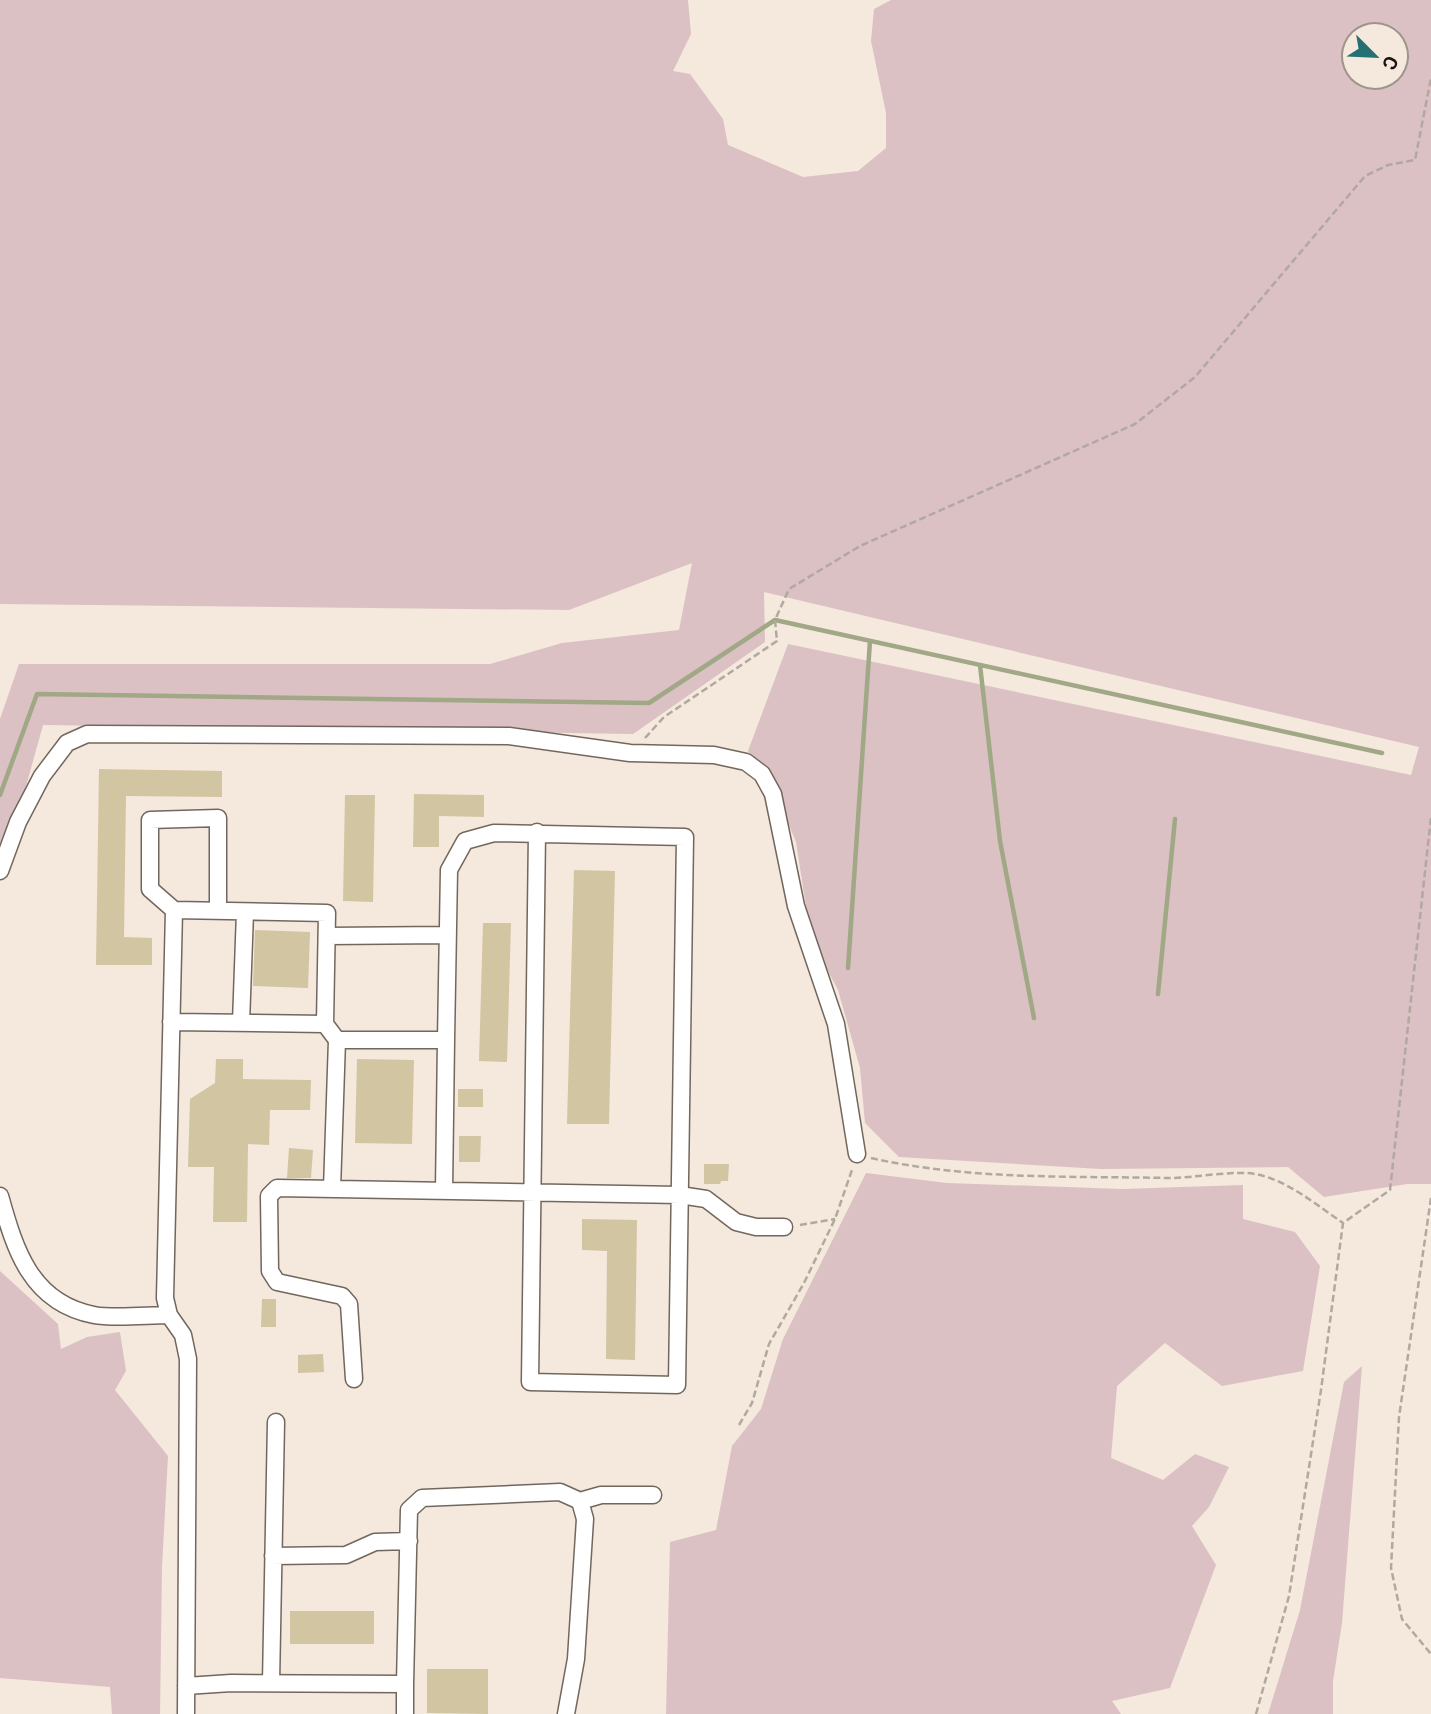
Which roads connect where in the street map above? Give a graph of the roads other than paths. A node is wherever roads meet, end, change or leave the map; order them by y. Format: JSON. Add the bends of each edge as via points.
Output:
{"nodes":[{"id":1,"x":537,"y":832,"type":"junction"},
{"id":2,"x":0,"y":871,"type":"edge"},
{"id":3,"x":174,"y":910,"type":"junction"},
{"id":4,"x":218,"y":911,"type":"junction"},
{"id":5,"x":245,"y":912,"type":"junction"},
{"id":6,"x":447,"y":935,"type":"junction"},
{"id":7,"x":327,"y":936,"type":"junction"},
{"id":8,"x":171,"y":1022,"type":"junction"},
{"id":9,"x":241,"y":1023,"type":"junction"},
{"id":10,"x":325,"y":1024,"type":"junction"},
{"id":11,"x":337,"y":1040,"type":"junction"},
{"id":12,"x":446,"y":1040,"type":"junction"},
{"id":13,"x":858,"y":1154,"type":"road end"},
{"id":14,"x":332,"y":1189,"type":"junction"},
{"id":15,"x":444,"y":1191,"type":"junction"},
{"id":16,"x":532,"y":1192,"type":"junction"},
{"id":17,"x":680,"y":1195,"type":"junction"},
{"id":18,"x":0,"y":1196,"type":"edge"},
{"id":19,"x":784,"y":1227,"type":"road end"},
{"id":20,"x":169,"y":1315,"type":"junction"},
{"id":21,"x":354,"y":1378,"type":"dead end"},
{"id":22,"x":276,"y":1422,"type":"dead end"},
{"id":23,"x":653,"y":1495,"type":"dead end"},
{"id":24,"x":580,"y":1501,"type":"junction"},
{"id":25,"x":409,"y":1541,"type":"junction"},
{"id":26,"x":274,"y":1556,"type":"junction"},
{"id":27,"x":271,"y":1683,"type":"junction"},
{"id":28,"x":405,"y":1684,"type":"junction"},
{"id":29,"x":186,"y":1686,"type":"junction"},
{"id":30,"x":186,"y":1714,"type":"edge"},
{"id":31,"x":405,"y":1714,"type":"edge"},
{"id":32,"x":566,"y":1714,"type":"edge"}],
"edges":[{"from":1,"to":6,"type":"lane","via":[[494,833],[465,841],[449,870]]},
{"from":1,"to":16,"type":"lane"},
{"from":1,"to":17,"type":"lane","via":[[685,837]]},
{"from":2,"to":13,"type":"lane","via":[[18,822],[43,776],[67,743],[88,734],[509,736],[630,753],[714,755],[746,762],[762,774],[773,794],[796,906],[836,1024]]},
{"from":3,"to":4,"type":"lane"},
{"from":3,"to":4,"type":"lane","via":[[150,889],[150,820],[218,818]]},
{"from":3,"to":8,"type":"lane"},
{"from":4,"to":5,"type":"lane"},
{"from":5,"to":7,"type":"lane","via":[[327,913]]},
{"from":5,"to":9,"type":"lane"},
{"from":6,"to":7,"type":"lane"},
{"from":6,"to":12,"type":"lane"},
{"from":7,"to":10,"type":"lane"},
{"from":8,"to":9,"type":"lane"},
{"from":8,"to":20,"type":"lane"},
{"from":9,"to":10,"type":"lane"},
{"from":10,"to":11,"type":"lane"},
{"from":11,"to":12,"type":"lane"},
{"from":11,"to":14,"type":"lane"},
{"from":12,"to":15,"type":"lane"},
{"from":14,"to":15,"type":"lane"},
{"from":14,"to":21,"type":"lane","via":[[277,1188],[269,1196],[270,1271],[277,1282],[342,1296],[349,1304]]},
{"from":15,"to":16,"type":"lane"},
{"from":16,"to":17,"type":"lane"},
{"from":16,"to":17,"type":"lane","via":[[530,1382],[651,1385],[677,1385]]},
{"from":17,"to":19,"type":"lane","via":[[706,1199],[736,1222]]},
{"from":18,"to":20,"type":"lane","via":[[12,1240],[33,1279],[58,1303],[94,1315]]},
{"from":20,"to":29,"type":"lane","via":[[183,1335],[188,1359]]},
{"from":22,"to":26,"type":"lane"},
{"from":23,"to":24,"type":"lane","via":[[601,1495]]},
{"from":24,"to":25,"type":"lane","via":[[560,1492],[422,1498],[410,1510]]},
{"from":24,"to":32,"type":"lane","via":[[585,1519],[576,1659]]},
{"from":25,"to":26,"type":"lane","via":[[375,1542],[346,1555]]},
{"from":25,"to":28,"type":"lane"},
{"from":26,"to":27,"type":"lane"},
{"from":27,"to":28,"type":"lane"},
{"from":27,"to":29,"type":"lane"},
{"from":28,"to":31,"type":"lane"},
{"from":29,"to":30,"type":"lane"}]}
